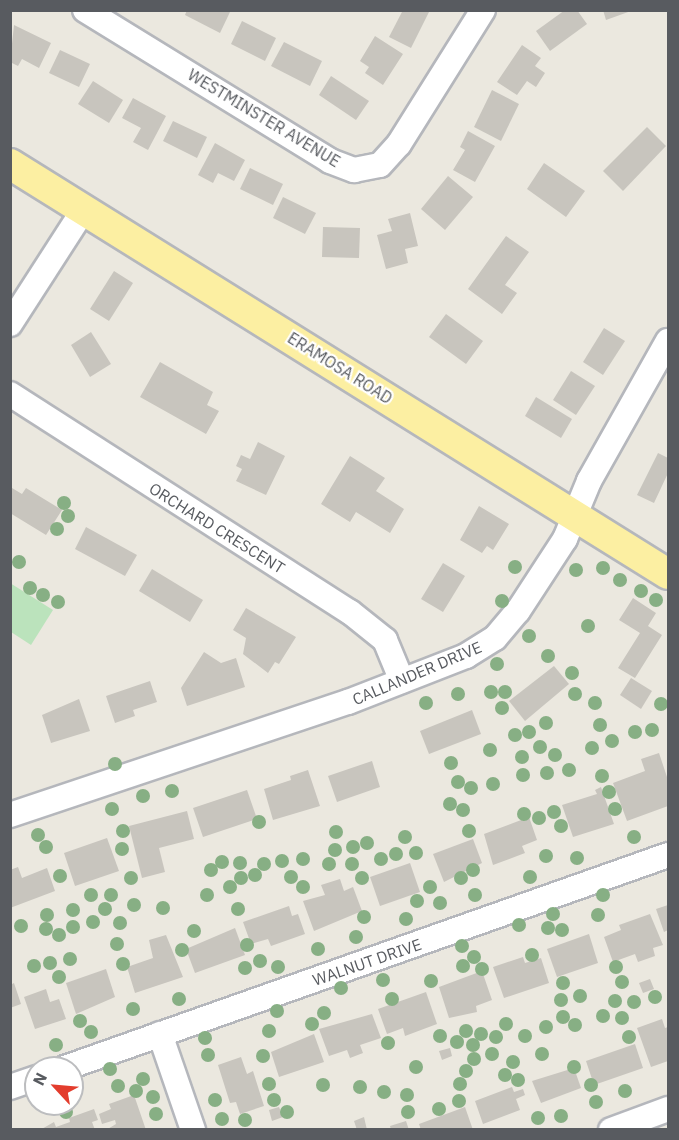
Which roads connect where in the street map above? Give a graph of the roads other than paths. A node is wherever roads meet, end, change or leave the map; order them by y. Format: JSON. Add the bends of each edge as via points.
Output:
{"nodes":[{"id":1,"x":85,"y":10,"type":"edge"},
{"id":2,"x":483,"y":10,"type":"edge"},
{"id":3,"x":10,"y":164,"type":"edge"},
{"id":4,"x":84,"y":209,"type":"junction"},
{"id":5,"x":10,"y":324,"type":"edge"},
{"id":6,"x":669,"y":341,"type":"edge"},
{"id":7,"x":10,"y":394,"type":"edge"},
{"id":8,"x":574,"y":514,"type":"junction"},
{"id":9,"x":669,"y":573,"type":"edge"},
{"id":10,"x":402,"y":681,"type":"junction"},
{"id":11,"x":10,"y":815,"type":"edge"},
{"id":12,"x":669,"y":855,"type":"edge"},
{"id":13,"x":160,"y":1034,"type":"junction"},
{"id":14,"x":84,"y":1061,"type":"edge"},
{"id":15,"x":669,"y":1109,"type":"edge"},
{"id":16,"x":193,"y":1130,"type":"edge"},
{"id":17,"x":611,"y":1130,"type":"edge"}],
"edges":[{"from":1,"to":2,"type":"street","name":"WESTMINSTER AVENUE","via":[[330,161],[354,170],[380,165],[399,144]]},
{"from":3,"to":4,"type":"main road","name":"ERAMOSA ROAD"},
{"from":4,"to":5,"type":"street"},
{"from":4,"to":8,"type":"main road","name":"ERAMOSA ROAD"},
{"from":6,"to":8,"type":"street","name":"CALLANDER DRIVE"},
{"from":7,"to":10,"type":"street","name":"ORCHARD CRESCENT","via":[[350,612],[385,640]]},
{"from":8,"to":9,"type":"main road","name":"ERAMOSA ROAD"},
{"from":8,"to":10,"type":"street","name":"CALLANDER DRIVE","via":[[558,550],[495,638],[466,656]]},
{"from":10,"to":11,"type":"street","name":"CALLANDER DRIVE"},
{"from":12,"to":13,"type":"street","name":"WALNUT DRIVE"},
{"from":13,"to":14,"type":"street","name":"WALNUT DRIVE"},
{"from":13,"to":16,"type":"street"},
{"from":15,"to":17,"type":"street"}]}
